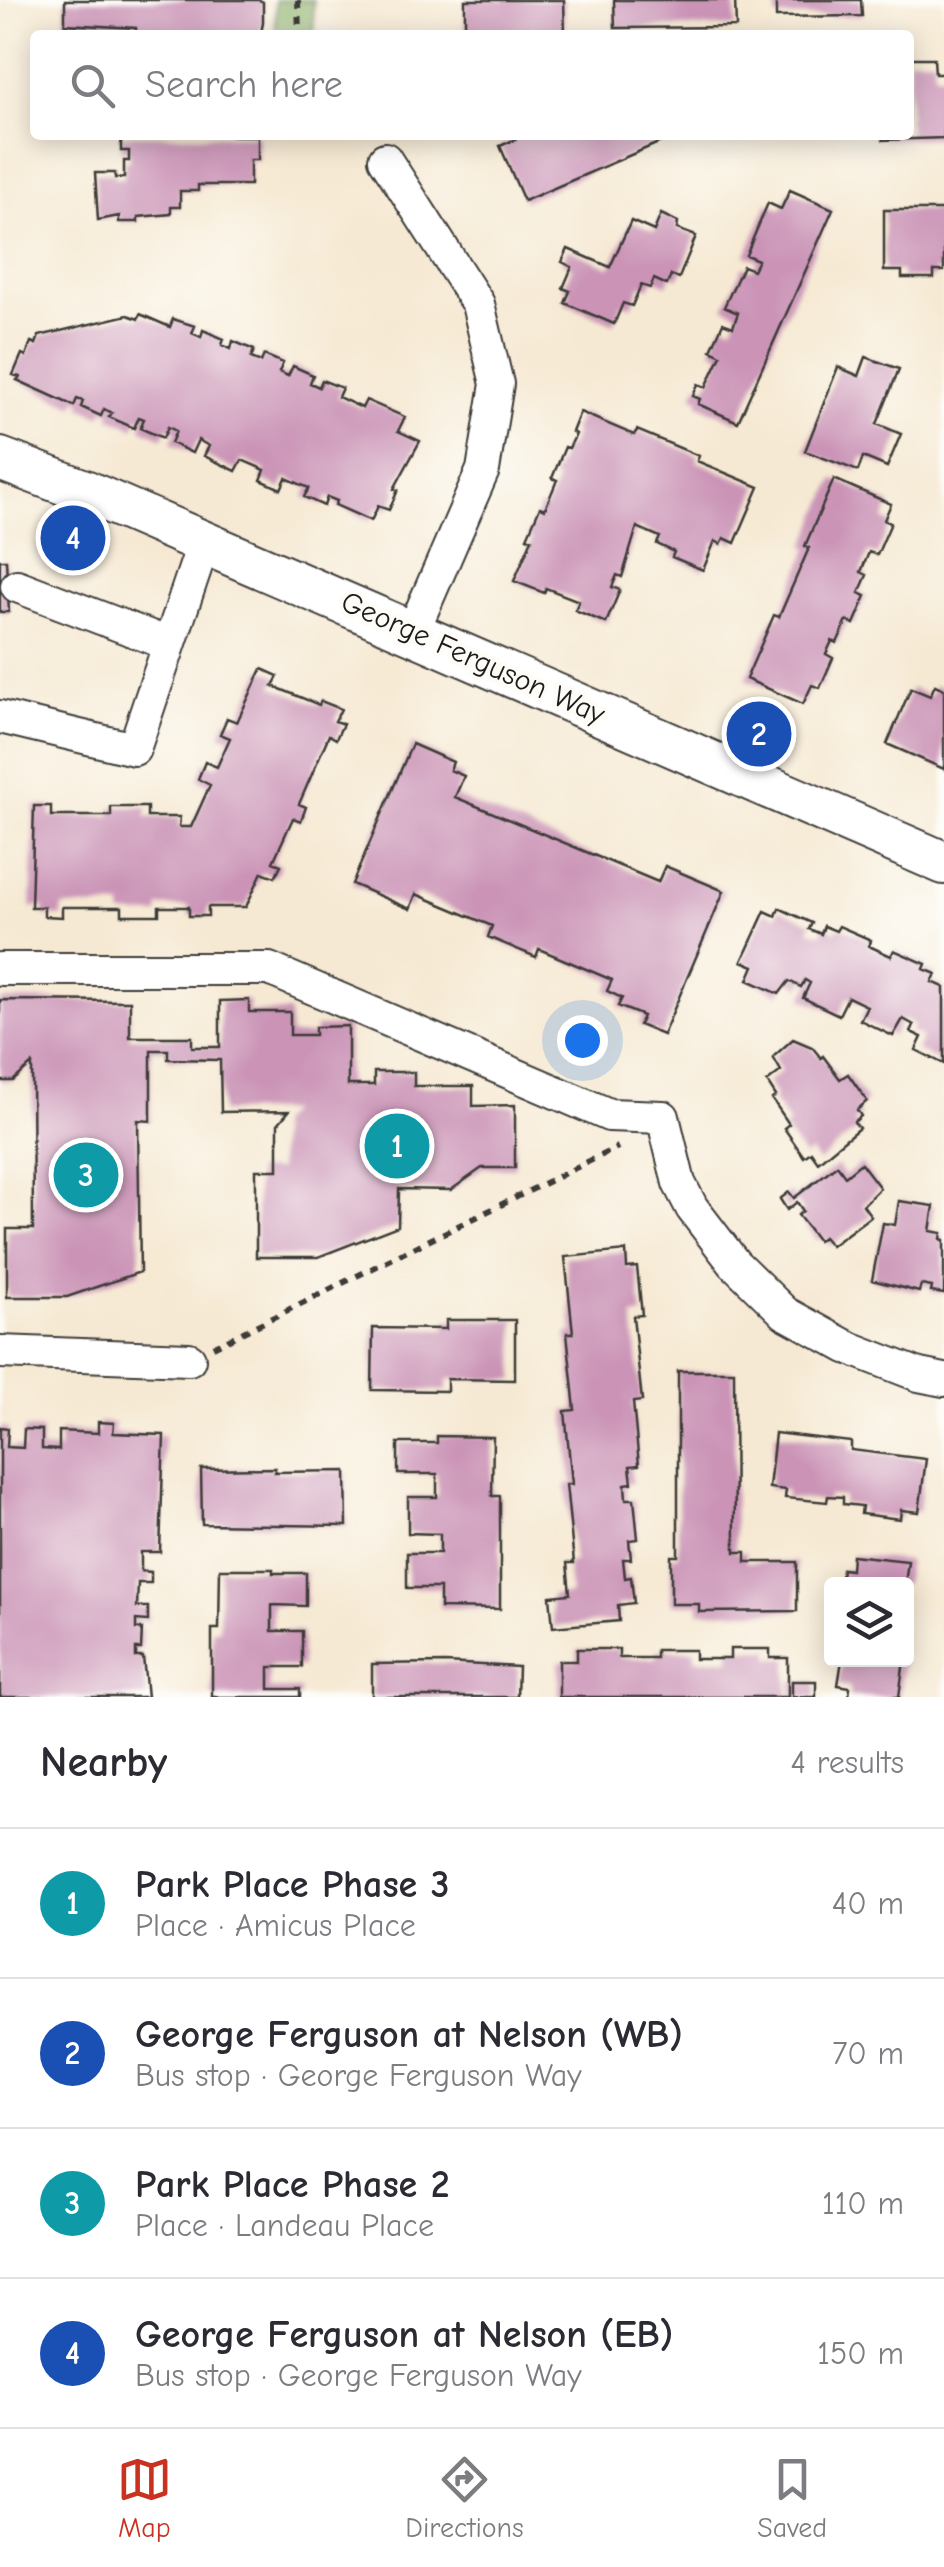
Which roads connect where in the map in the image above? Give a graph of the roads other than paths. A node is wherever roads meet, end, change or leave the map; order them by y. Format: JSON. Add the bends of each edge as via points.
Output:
{"nodes":[{"id":1,"x":386,"y":159,"type":"dead end"},
{"id":2,"x":0,"y":460,"type":"edge"},
{"id":3,"x":204,"y":542,"type":"junction"},
{"id":4,"x":17,"y":586,"type":"dead end"},
{"id":5,"x":413,"y":631,"type":"junction"},
{"id":6,"x":169,"y":644,"type":"junction"},
{"id":7,"x":0,"y":717,"type":"edge"},
{"id":8,"x":944,"y":863,"type":"edge"},
{"id":9,"x":0,"y":968,"type":"edge"},
{"id":10,"x":0,"y":1352,"type":"edge"},
{"id":11,"x":189,"y":1359,"type":"road end"},
{"id":12,"x":944,"y":1380,"type":"edge"}],
"edges":[{"from":1,"to":5,"type":"street","via":[[478,304],[497,384],[483,470]]},
{"from":2,"to":3,"type":"main road","name":"George Ferguson Way"},
{"from":3,"to":5,"type":"main road","name":"George Ferguson Way"},
{"from":3,"to":6,"type":"street"},
{"from":4,"to":6,"type":"street"},
{"from":5,"to":8,"type":"main road","name":"George Ferguson Way"},
{"from":6,"to":7,"type":"street","via":[[134,749]]},
{"from":9,"to":12,"type":"street","via":[[269,969],[609,1115],[663,1117],[678,1183],[692,1208],[734,1263],[786,1313],[848,1347]]},
{"from":10,"to":11,"type":"street"}]}
